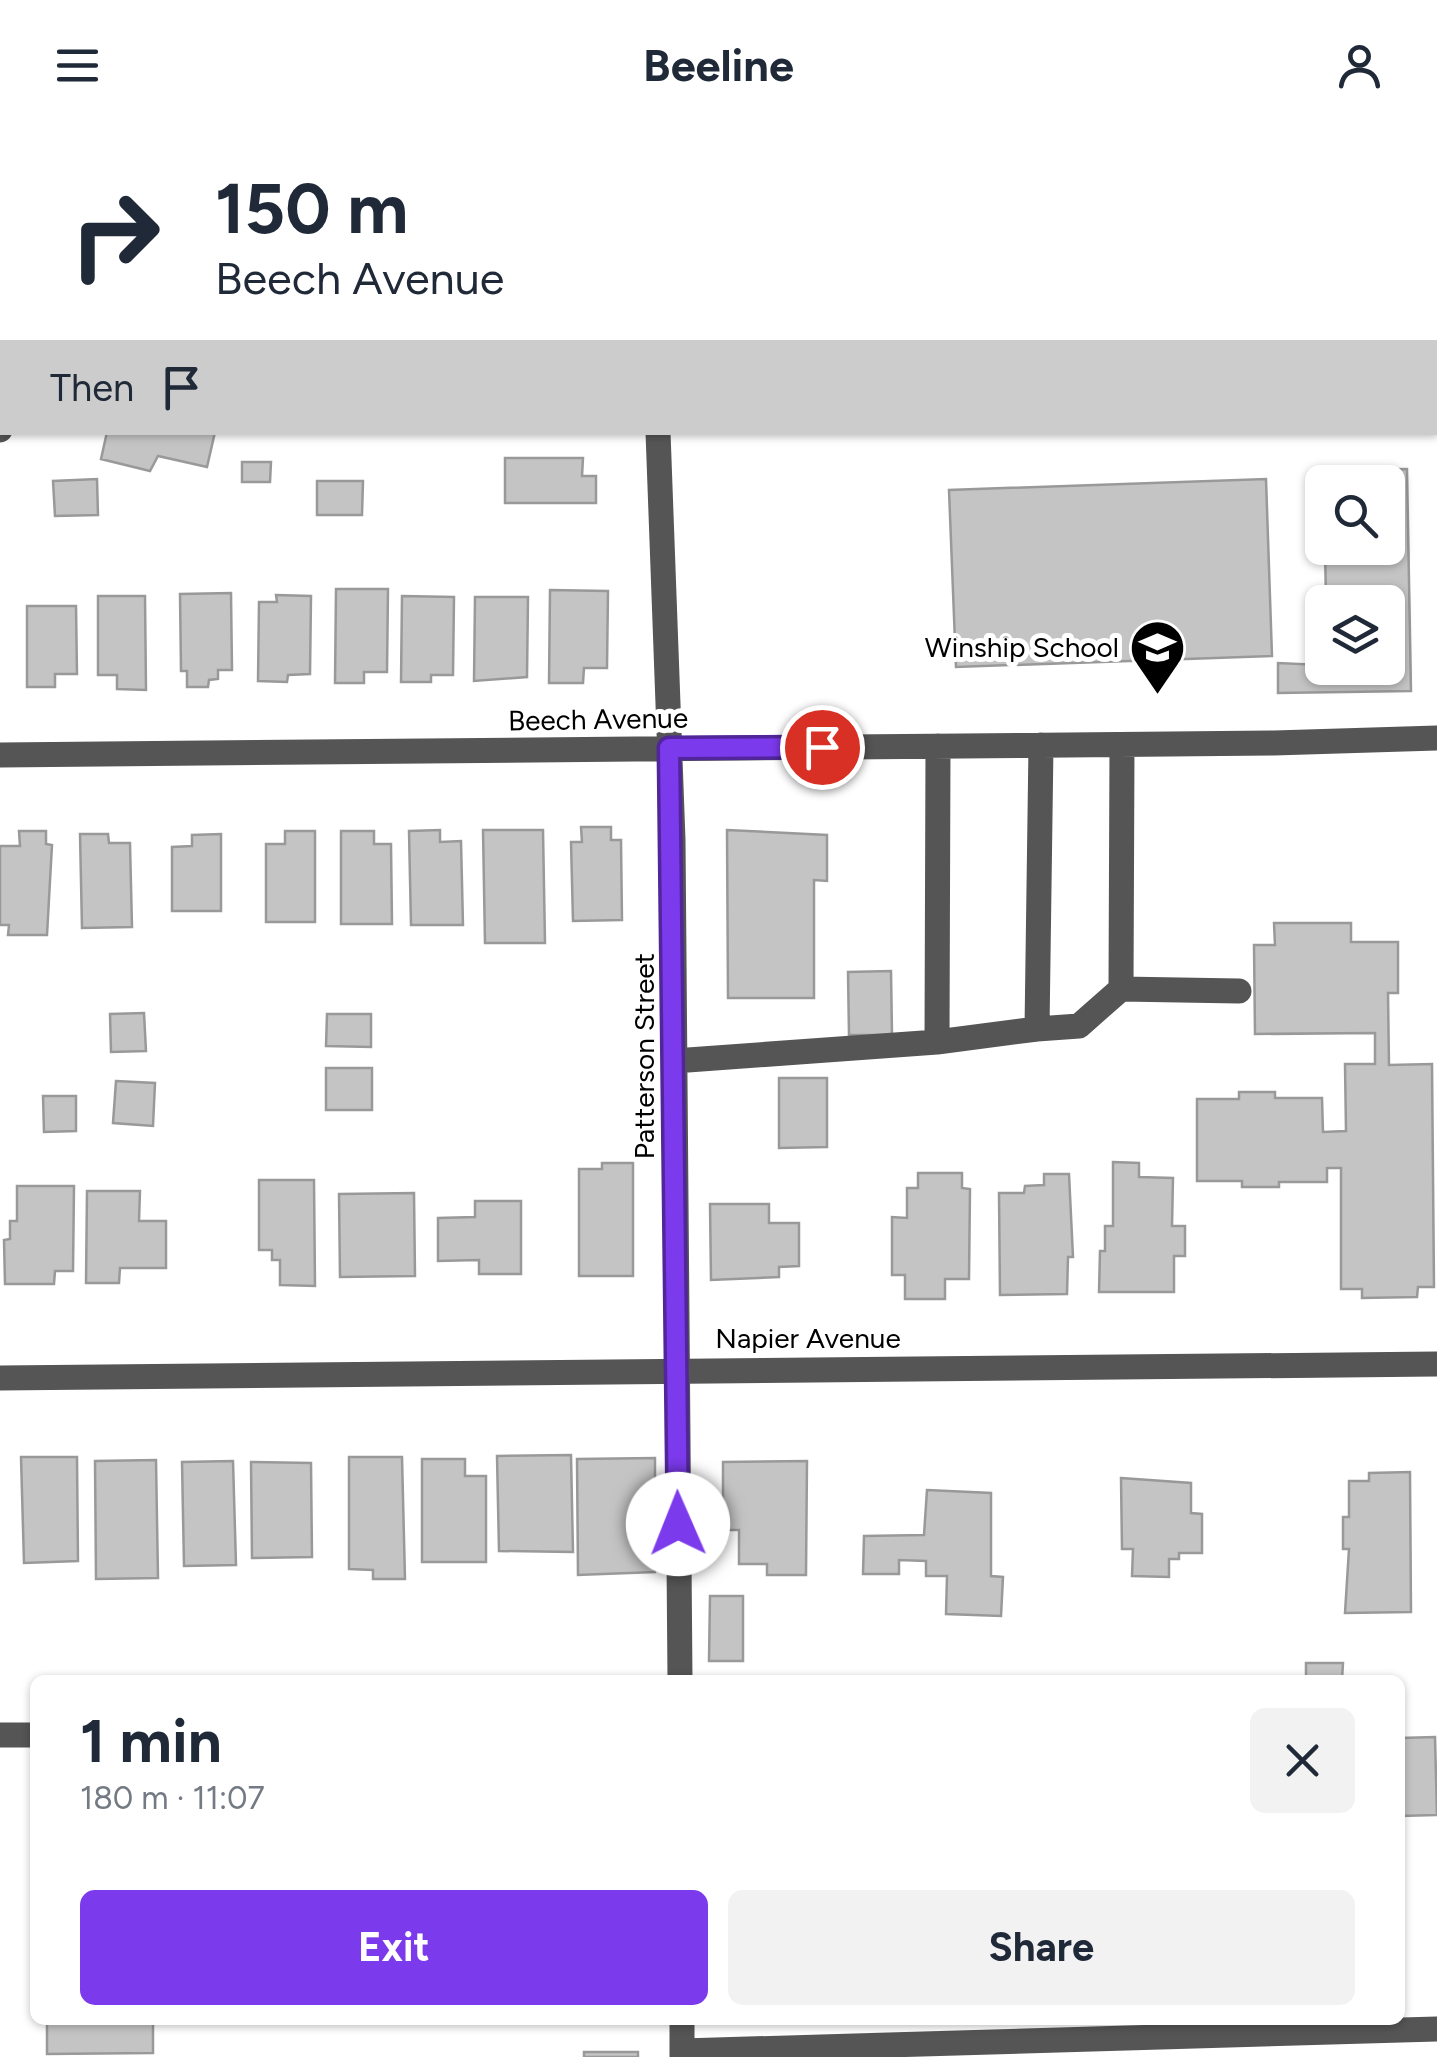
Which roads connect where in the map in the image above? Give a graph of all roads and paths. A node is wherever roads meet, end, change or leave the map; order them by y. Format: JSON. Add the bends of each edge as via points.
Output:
{"nodes":[{"id":1,"x":658,"y":435,"type":"edge"},
{"id":2,"x":1437,"y":738,"type":"edge"},
{"id":3,"x":1041,"y":745,"type":"junction"},
{"id":4,"x":1122,"y":745,"type":"junction"},
{"id":5,"x":938,"y":746,"type":"junction"},
{"id":6,"x":669,"y":748,"type":"junction"},
{"id":7,"x":0,"y":755,"type":"edge"},
{"id":8,"x":1121,"y":988,"type":"junction"},
{"id":9,"x":1238,"y":990,"type":"dead end"},
{"id":10,"x":1038,"y":1029,"type":"junction"},
{"id":11,"x":937,"y":1042,"type":"junction"},
{"id":12,"x":674,"y":1061,"type":"junction"},
{"id":13,"x":1437,"y":1364,"type":"edge"},
{"id":14,"x":675,"y":1369,"type":"junction"},
{"id":15,"x":0,"y":1378,"type":"edge"},
{"id":16,"x":680,"y":1675,"type":"edge"},
{"id":17,"x":0,"y":1735,"type":"edge"},
{"id":18,"x":30,"y":1735,"type":"edge"},
{"id":19,"x":682,"y":2025,"type":"edge"},
{"id":20,"x":1437,"y":2029,"type":"edge"},
{"id":21,"x":682,"y":2054,"type":"edge"}],
"edges":[{"from":1,"to":6,"type":"street","name":"Patterson Street"},
{"from":2,"to":4,"type":"street","name":"Beech Avenue"},
{"from":3,"to":4,"type":"street","name":"Beech Avenue"},
{"from":3,"to":5,"type":"street","name":"Beech Avenue"},
{"from":3,"to":10,"type":"street"},
{"from":4,"to":8,"type":"street"},
{"from":5,"to":6,"type":"street","name":"Beech Avenue"},
{"from":5,"to":11,"type":"street"},
{"from":6,"to":7,"type":"street","name":"Beech Avenue"},
{"from":6,"to":12,"type":"street","name":"Patterson Street"},
{"from":8,"to":9,"type":"street"},
{"from":8,"to":10,"type":"street","via":[[1079,1026]]},
{"from":10,"to":11,"type":"street"},
{"from":11,"to":12,"type":"street"},
{"from":12,"to":14,"type":"street","name":"Patterson Street"},
{"from":13,"to":14,"type":"street","name":"Napier Avenue"},
{"from":14,"to":15,"type":"street","name":"Napier Avenue"},
{"from":14,"to":16,"type":"street","name":"Patterson Street"},
{"from":17,"to":18,"type":"street"},
{"from":19,"to":21,"type":"street"},
{"from":20,"to":21,"type":"street"}]}
